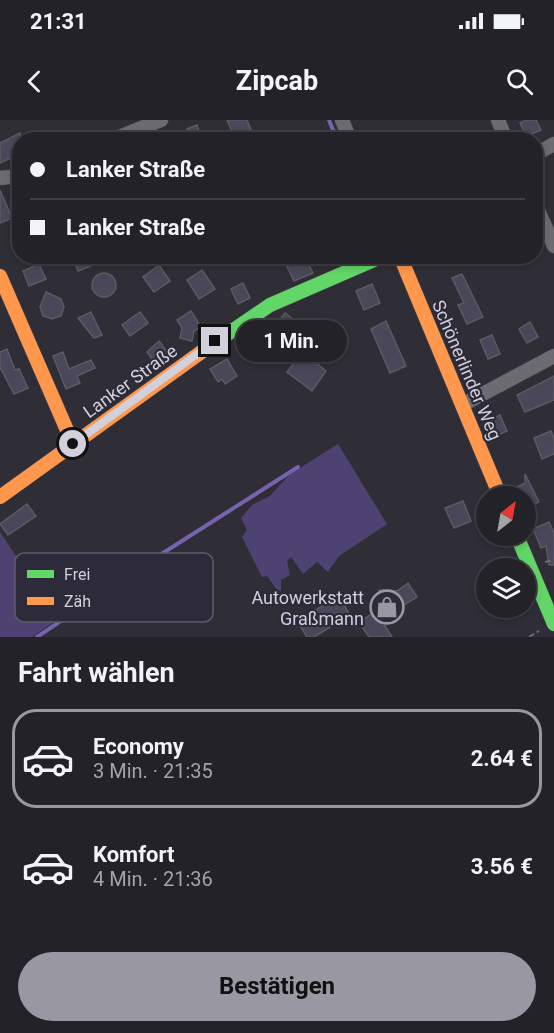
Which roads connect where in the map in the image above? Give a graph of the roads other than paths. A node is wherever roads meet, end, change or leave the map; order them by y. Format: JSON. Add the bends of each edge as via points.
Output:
{"nodes":[{"id":1,"x":161,"y":120,"type":"edge"},
{"id":2,"x":132,"y":132,"type":"edge"},
{"id":3,"x":543,"y":222,"type":"edge"},
{"id":4,"x":554,"y":246,"type":"edge"},
{"id":5,"x":365,"y":264,"type":"edge"},
{"id":6,"x":403,"y":264,"type":"edge"},
{"id":7,"x":0,"y":276,"type":"edge"},
{"id":8,"x":554,"y":356,"type":"edge"},
{"id":9,"x":462,"y":405,"type":"junction"},
{"id":10,"x":73,"y":444,"type":"junction"},
{"id":11,"x":496,"y":486,"type":"edge"},
{"id":12,"x":0,"y":496,"type":"edge"},
{"id":13,"x":521,"y":546,"type":"edge"},
{"id":14,"x":554,"y":624,"type":"edge"}],
"edges":[{"from":1,"to":2,"type":"street"},
{"from":3,"to":4,"type":"street"},
{"from":5,"to":10,"type":"street","name":"Lanker Straße","via":[[251,316]]},
{"from":6,"to":9,"type":"street","name":"Schönerlinder Weg"},
{"from":7,"to":10,"type":"street"},
{"from":8,"to":9,"type":"street"},
{"from":9,"to":11,"type":"street","name":"Schönerlinder Weg"},
{"from":10,"to":12,"type":"street","name":"Lanker Straße"},
{"from":13,"to":14,"type":"street"}]}
